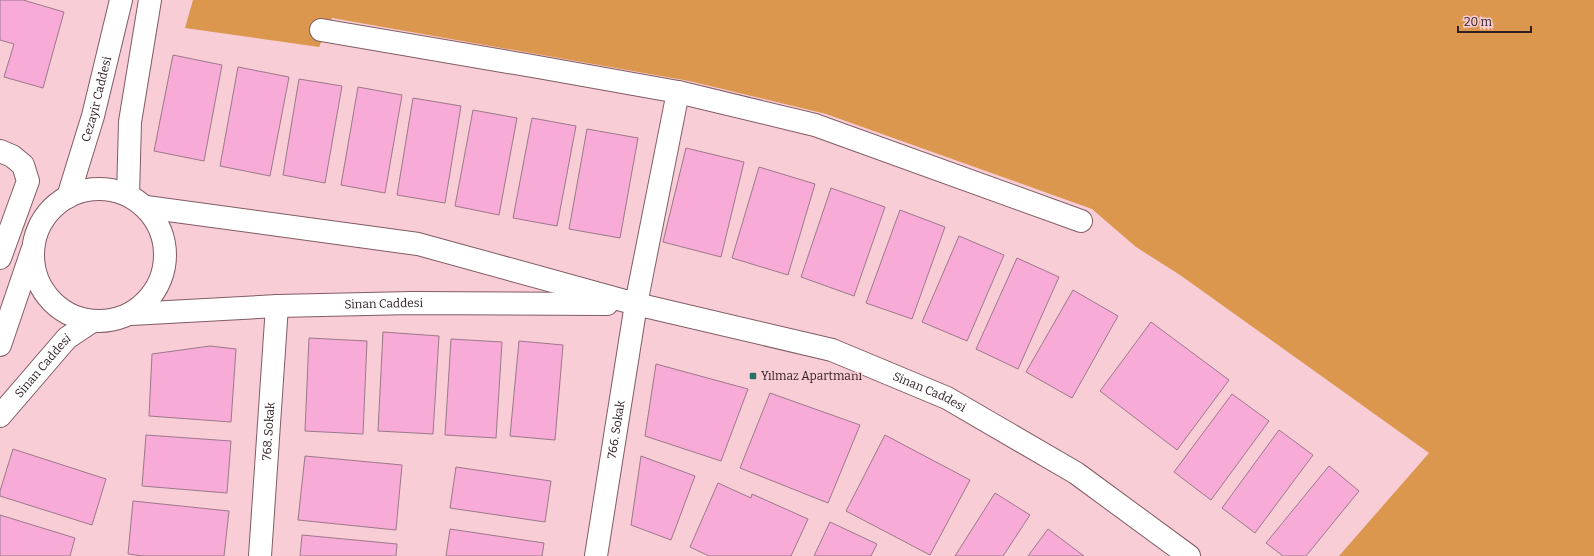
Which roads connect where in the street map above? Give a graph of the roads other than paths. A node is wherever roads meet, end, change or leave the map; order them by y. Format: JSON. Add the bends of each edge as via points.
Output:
{"nodes":[{"id":1,"x":121,"y":0,"type":"edge"},
{"id":2,"x":150,"y":0,"type":"edge"},
{"id":3,"x":321,"y":30,"type":"dead end"},
{"id":4,"x":678,"y":92,"type":"junction"},
{"id":5,"x":0,"y":151,"type":"edge"},
{"id":6,"x":68,"y":197,"type":"junction"},
{"id":7,"x":137,"y":201,"type":"junction"},
{"id":8,"x":1081,"y":221,"type":"dead end"},
{"id":9,"x":33,"y":246,"type":"junction"},
{"id":10,"x":0,"y":258,"type":"edge"},
{"id":11,"x":636,"y":304,"type":"junction"},
{"id":12,"x":277,"y":306,"type":"junction"},
{"id":13,"x":131,"y":314,"type":"junction"},
{"id":14,"x":91,"y":322,"type":"junction"},
{"id":15,"x":0,"y":345,"type":"edge"},
{"id":16,"x":0,"y":416,"type":"edge"},
{"id":17,"x":260,"y":556,"type":"edge"},
{"id":18,"x":596,"y":556,"type":"edge"},
{"id":19,"x":1189,"y":556,"type":"edge"}],
"edges":[{"from":1,"to":6,"type":"main road","name":"Cezayir Caddesi","via":[[93,116]]},
{"from":2,"to":7,"type":"main road","via":[[130,122]]},
{"from":3,"to":4,"type":"main road"},
{"from":4,"to":8,"type":"main road","via":[[815,125]]},
{"from":4,"to":11,"type":"main road","name":"766. Sokak"},
{"from":5,"to":10,"type":"main road","via":[[23,165],[28,181]]},
{"from":6,"to":7,"type":"main road","via":[[88,190],[108,189]]},
{"from":6,"to":9,"type":"main road","via":[[51,209],[39,226]]},
{"from":7,"to":11,"type":"main road","name":"Sinan Caddesi","via":[[418,244]]},
{"from":7,"to":13,"type":"main road","via":[[158,224],[165,244],[166,264],[160,284],[148,302]]},
{"from":9,"to":14,"type":"main road","via":[[34,267],[41,287],[53,304],[71,316]]},
{"from":9,"to":15,"type":"main road"},
{"from":11,"to":12,"type":"main road","name":"Sinan Caddesi","via":[[412,303]]},
{"from":11,"to":18,"type":"main road","name":"766. Sokak"},
{"from":11,"to":19,"type":"main road","name":"Sinan Caddesi","via":[[832,350],[947,398],[1076,472]]},
{"from":12,"to":13,"type":"main road","name":"Sinan Caddesi"},
{"from":12,"to":17,"type":"main road","name":"768. Sokak"},
{"from":13,"to":14,"type":"main road","via":[[111,321]]},
{"from":14,"to":16,"type":"main road","name":"Sinan Caddesi","via":[[67,338]]}]}
